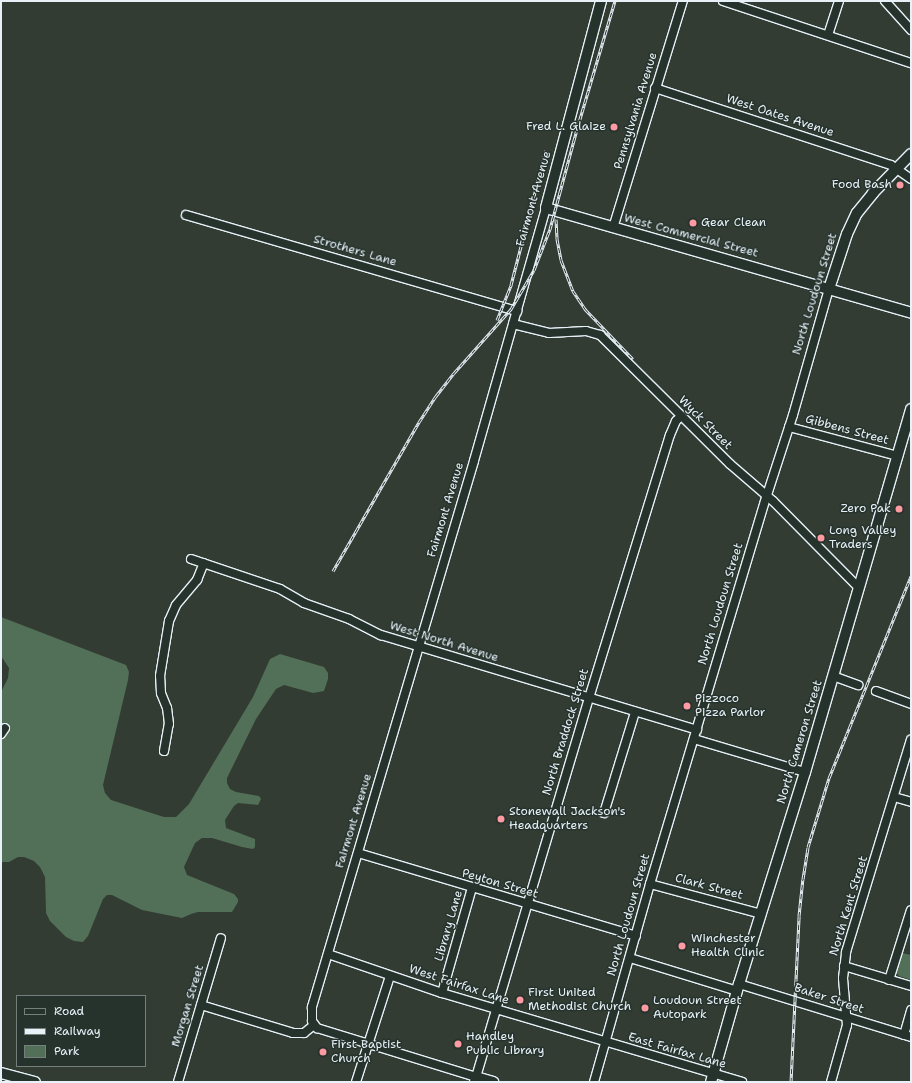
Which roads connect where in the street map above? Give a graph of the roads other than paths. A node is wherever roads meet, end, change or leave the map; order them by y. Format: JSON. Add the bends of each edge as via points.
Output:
{"nodes":[{"id":1,"x":601,"y":1,"type":"edge"},
{"id":2,"x":684,"y":1,"type":"edge"},
{"id":3,"x":723,"y":1,"type":"edge"},
{"id":4,"x":839,"y":1,"type":"edge"},
{"id":5,"x":885,"y":1,"type":"edge"},
{"id":6,"x":911,"y":30,"type":"edge"},
{"id":7,"x":828,"y":35,"type":"junction"},
{"id":8,"x":911,"y":63,"type":"edge"},
{"id":9,"x":655,"y":88,"type":"junction"},
{"id":10,"x":911,"y":154,"type":"edge"},
{"id":11,"x":897,"y":168,"type":"junction"},
{"id":12,"x":911,"y":179,"type":"edge"},
{"id":13,"x":546,"y":208,"type":"junction"},
{"id":14,"x":186,"y":215,"type":"dead end"},
{"id":15,"x":613,"y":228,"type":"junction"},
{"id":16,"x":829,"y":289,"type":"junction"},
{"id":17,"x":517,"y":311,"type":"junction"},
{"id":18,"x":911,"y":313,"type":"edge"},
{"id":19,"x":513,"y":324,"type":"junction"},
{"id":20,"x":911,"y":409,"type":"edge"},
{"id":21,"x":681,"y":416,"type":"junction"},
{"id":22,"x":789,"y":427,"type":"junction"},
{"id":23,"x":898,"y":456,"type":"junction"},
{"id":24,"x":767,"y":495,"type":"junction"},
{"id":25,"x":192,"y":559,"type":"dead end"},
{"id":26,"x":204,"y":563,"type":"junction"},
{"id":27,"x":859,"y":588,"type":"junction"},
{"id":28,"x":418,"y":647,"type":"junction"},
{"id":29,"x":833,"y":676,"type":"junction"},
{"id":30,"x":858,"y":685,"type":"dead end"},
{"id":31,"x":876,"y":691,"type":"dead end"},
{"id":32,"x":589,"y":698,"type":"junction"},
{"id":33,"x":911,"y":704,"type":"edge"},
{"id":34,"x":634,"y":712,"type":"junction"},
{"id":35,"x":697,"y":730,"type":"junction"},
{"id":36,"x":694,"y":739,"type":"junction"},
{"id":37,"x":911,"y":740,"type":"edge"},
{"id":38,"x":164,"y":751,"type":"dead end"},
{"id":39,"x":805,"y":772,"type":"junction"},
{"id":40,"x":894,"y":797,"type":"junction"},
{"id":41,"x":911,"y":802,"type":"edge"},
{"id":42,"x":604,"y":813,"type":"dead end"},
{"id":43,"x":358,"y":853,"type":"junction"},
{"id":44,"x":650,"y":884,"type":"junction"},
{"id":45,"x":472,"y":888,"type":"junction"},
{"id":46,"x":528,"y":904,"type":"junction"},
{"id":47,"x":911,"y":910,"type":"edge"},
{"id":48,"x":761,"y":914,"type":"junction"},
{"id":49,"x":636,"y":936,"type":"junction"},
{"id":50,"x":221,"y":938,"type":"dead end"},
{"id":51,"x":328,"y":954,"type":"junction"},
{"id":52,"x":630,"y":958,"type":"junction"},
{"id":53,"x":844,"y":966,"type":"junction"},
{"id":54,"x":390,"y":976,"type":"junction"},
{"id":55,"x":889,"y":980,"type":"junction"},
{"id":56,"x":911,"y":986,"type":"edge"},
{"id":57,"x":738,"y":987,"type":"junction"},
{"id":58,"x":442,"y":993,"type":"junction"},
{"id":59,"x":201,"y":1005,"type":"junction"},
{"id":60,"x":496,"y":1010,"type":"junction"},
{"id":61,"x":911,"y":1010,"type":"edge"},
{"id":62,"x":846,"y":1018,"type":"junction"},
{"id":63,"x":314,"y":1025,"type":"junction"},
{"id":64,"x":907,"y":1036,"type":"edge"},
{"id":65,"x":606,"y":1042,"type":"junction"},
{"id":66,"x":368,"y":1044,"type":"junction"},
{"id":67,"x":1,"y":1074,"type":"edge"},
{"id":68,"x":713,"y":1078,"type":"edge"},
{"id":69,"x":475,"y":1079,"type":"edge"},
{"id":70,"x":12,"y":1082,"type":"edge"},
{"id":71,"x":36,"y":1082,"type":"edge"},
{"id":72,"x":178,"y":1082,"type":"edge"},
{"id":73,"x":356,"y":1082,"type":"edge"},
{"id":74,"x":493,"y":1082,"type":"edge"},
{"id":75,"x":594,"y":1082,"type":"edge"},
{"id":76,"x":742,"y":1082,"type":"edge"},
{"id":77,"x":831,"y":1082,"type":"edge"}],
"edges":[{"from":1,"to":13,"type":"main road","name":"Fairmont Avenue"},
{"from":2,"to":9,"type":"street","name":"Pennsylvania Avenue"},
{"from":3,"to":7,"type":"street"},
{"from":4,"to":7,"type":"street"},
{"from":5,"to":6,"type":"street"},
{"from":7,"to":8,"type":"street"},
{"from":9,"to":11,"type":"street","name":"West Oates Avenue"},
{"from":9,"to":15,"type":"street","name":"Pennsylvania Avenue"},
{"from":10,"to":11,"type":"main road","name":"North Loudoun Street"},
{"from":11,"to":12,"type":"street","name":"West Oates Avenue"},
{"from":11,"to":16,"type":"main road","name":"North Loudoun Street","via":[[857,213],[847,234]]},
{"from":13,"to":15,"type":"main road","name":"West Commercial Street"},
{"from":13,"to":17,"type":"street","name":"Fairmont Avenue"},
{"from":14,"to":17,"type":"street","name":"Strothers Lane"},
{"from":15,"to":16,"type":"main road","name":"West Commercial Street"},
{"from":16,"to":18,"type":"main road","name":"West Commercial Street"},
{"from":16,"to":22,"type":"street","name":"North Loudoun Street"},
{"from":17,"to":19,"type":"street","name":"Fairmont Avenue"},
{"from":19,"to":21,"type":"street","name":"Wyck Street","via":[[549,333],[595,333],[610,344]]},
{"from":19,"to":28,"type":"street","name":"Fairmont Avenue"},
{"from":20,"to":23,"type":"main road","name":"North Cameron Street"},
{"from":21,"to":24,"type":"street","name":"Wyck Street","via":[[730,464]]},
{"from":21,"to":32,"type":"street","name":"North Braddock Street","via":[[670,435]]},
{"from":22,"to":23,"type":"street","name":"Gibbens Street"},
{"from":22,"to":24,"type":"street","name":"North Loudoun Street"},
{"from":23,"to":27,"type":"main road","name":"North Cameron Street"},
{"from":24,"to":27,"type":"street","name":"Wyck Street"},
{"from":24,"to":35,"type":"street","name":"North Loudoun Street"},
{"from":25,"to":26,"type":"street","name":"West North Avenue"},
{"from":26,"to":28,"type":"street","name":"West North Avenue","via":[[280,589],[304,603],[349,619],[381,635]]},
{"from":26,"to":38,"type":"street","via":[[197,580],[176,605],[169,621],[160,676],[161,693],[167,708],[169,724]]},
{"from":27,"to":29,"type":"main road","name":"North Cameron Street"},
{"from":28,"to":32,"type":"street","name":"West North Avenue"},
{"from":28,"to":43,"type":"street","name":"Fairmont Avenue"},
{"from":29,"to":30,"type":"street"},
{"from":29,"to":39,"type":"main road","name":"North Cameron Street"},
{"from":31,"to":33,"type":"street"},
{"from":32,"to":34,"type":"street","name":"West North Avenue"},
{"from":32,"to":46,"type":"street","name":"North Braddock Street"},
{"from":34,"to":35,"type":"street","name":"West North Avenue"},
{"from":34,"to":42,"type":"street"},
{"from":35,"to":36,"type":"street","name":"North Loudoun Street"},
{"from":36,"to":39,"type":"street"},
{"from":36,"to":44,"type":"street","name":"North Loudoun Street"},
{"from":37,"to":40,"type":"street","name":"North Kent Street"},
{"from":39,"to":48,"type":"main road","name":"North Cameron Street"},
{"from":40,"to":41,"type":"street"},
{"from":40,"to":53,"type":"street","name":"North Kent Street","via":[[846,952]]},
{"from":43,"to":45,"type":"street","name":"Peyton Street"},
{"from":43,"to":51,"type":"street","name":"Fairmont Avenue"},
{"from":44,"to":48,"type":"street","name":"Clark Street"},
{"from":44,"to":49,"type":"street","name":"North Loudoun Street"},
{"from":45,"to":46,"type":"street","name":"Peyton Street"},
{"from":45,"to":58,"type":"street","name":"Library Lane"},
{"from":46,"to":49,"type":"street","name":"Peyton Street"},
{"from":46,"to":60,"type":"street","name":"North Braddock Street"},
{"from":47,"to":55,"type":"street"},
{"from":48,"to":57,"type":"main road","name":"North Cameron Street"},
{"from":49,"to":52,"type":"street","name":"North Loudoun Street"},
{"from":50,"to":59,"type":"street","name":"Morgan Street"},
{"from":51,"to":54,"type":"street","name":"West Fairfax Lane"},
{"from":51,"to":63,"type":"street","name":"Fairmont Avenue","via":[[312,1008]]},
{"from":52,"to":57,"type":"street","name":"Baker Street"},
{"from":52,"to":65,"type":"street","name":"North Loudoun Street"},
{"from":53,"to":55,"type":"street"},
{"from":53,"to":62,"type":"street","name":"North Kent Street"},
{"from":54,"to":58,"type":"street","name":"West Fairfax Lane"},
{"from":54,"to":66,"type":"street"},
{"from":55,"to":56,"type":"street"},
{"from":57,"to":62,"type":"street","name":"Baker Street"},
{"from":57,"to":68,"type":"main road","name":"North Cameron Street"},
{"from":58,"to":60,"type":"street","name":"West Fairfax Lane"},
{"from":59,"to":63,"type":"street","via":[[293,1034],[306,1032]]},
{"from":59,"to":72,"type":"street","name":"Morgan Street"},
{"from":60,"to":65,"type":"street","name":"West Fairfax Lane"},
{"from":60,"to":69,"type":"street","name":"North Braddock Street"},
{"from":61,"to":64,"type":"street"},
{"from":62,"to":64,"type":"street","name":"Baker Street"},
{"from":62,"to":77,"type":"street","name":"North Kent Street","via":[[846,1034]]},
{"from":63,"to":66,"type":"street","via":[[324,1032]]},
{"from":65,"to":68,"type":"street","name":"East Fairfax Lane"},
{"from":65,"to":75,"type":"street","name":"North Loudoun Street"},
{"from":66,"to":69,"type":"street"},
{"from":66,"to":73,"type":"street"},
{"from":67,"to":70,"type":"main road"},
{"from":67,"to":71,"type":"main road"},
{"from":68,"to":76,"type":"street","name":"East Fairfax Lane"},
{"from":69,"to":74,"type":"main road"}]}
